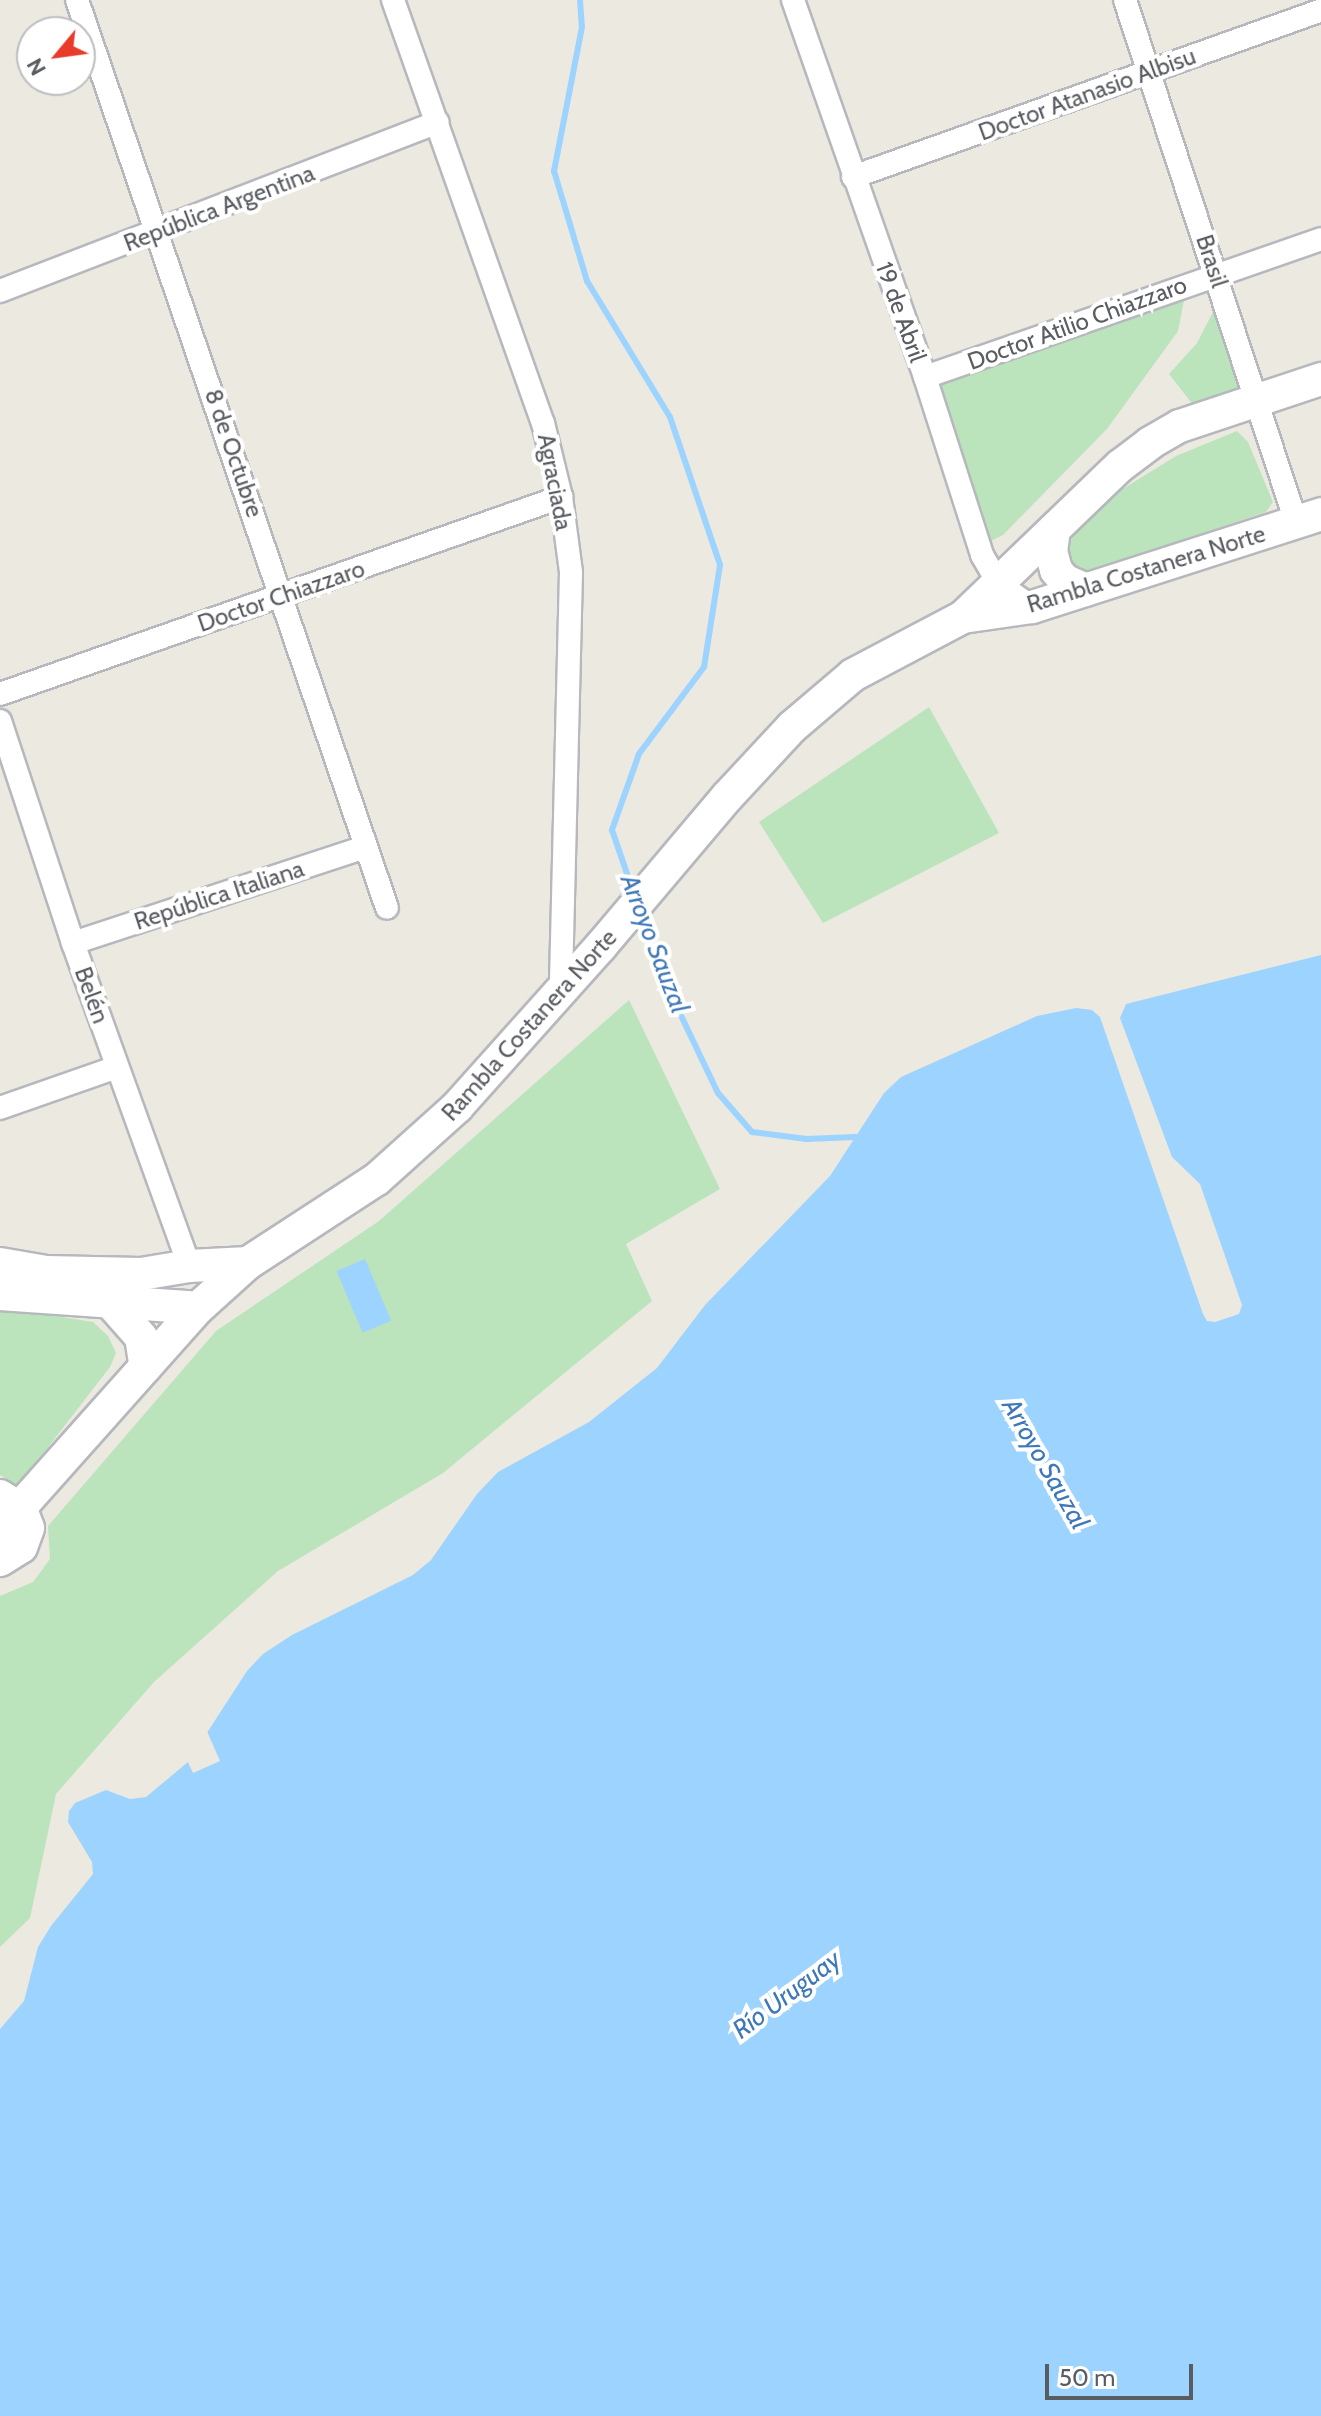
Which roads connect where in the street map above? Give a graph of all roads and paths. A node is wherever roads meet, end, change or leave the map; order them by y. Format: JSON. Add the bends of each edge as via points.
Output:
{"nodes":[{"id":1,"x":77,"y":0,"type":"edge"},
{"id":2,"x":393,"y":0,"type":"edge"},
{"id":3,"x":793,"y":0,"type":"edge"},
{"id":4,"x":1125,"y":0,"type":"edge"},
{"id":5,"x":1321,"y":10,"type":"edge"},
{"id":6,"x":1150,"y":72,"type":"junction"},
{"id":7,"x":438,"y":122,"type":"junction"},
{"id":8,"x":853,"y":177,"type":"junction"},
{"id":9,"x":159,"y":232,"type":"junction"},
{"id":10,"x":1321,"y":239,"type":"edge"},
{"id":11,"x":1216,"y":273,"type":"junction"},
{"id":12,"x":0,"y":291,"type":"edge"},
{"id":13,"x":925,"y":377,"type":"junction"},
{"id":14,"x":1321,"y":379,"type":"edge"},
{"id":15,"x":1257,"y":401,"type":"junction"},
{"id":16,"x":561,"y":497,"type":"junction"},
{"id":17,"x":1309,"y":518,"type":"edge"},
{"id":18,"x":1054,"y":530,"type":"junction"},
{"id":19,"x":999,"y":584,"type":"junction"},
{"id":20,"x":1086,"y":590,"type":"junction"},
{"id":21,"x":282,"y":596,"type":"junction"},
{"id":22,"x":1032,"y":607,"type":"junction"},
{"id":23,"x":963,"y":617,"type":"junction"},
{"id":24,"x":0,"y":694,"type":"edge"},
{"id":25,"x":0,"y":721,"type":"edge"},
{"id":26,"x":365,"y":847,"type":"junction"},
{"id":27,"x":387,"y":908,"type":"dead end"},
{"id":28,"x":73,"y":943,"type":"junction"},
{"id":29,"x":561,"y":990,"type":"junction"},
{"id":30,"x":117,"y":1067,"type":"junction"},
{"id":31,"x":0,"y":1108,"type":"edge"},
{"id":32,"x":248,"y":1263,"type":"junction"},
{"id":33,"x":0,"y":1264,"type":"edge"},
{"id":34,"x":189,"y":1266,"type":"junction"},
{"id":35,"x":0,"y":1294,"type":"edge"},
{"id":36,"x":110,"y":1302,"type":"junction"},
{"id":37,"x":159,"y":1307,"type":"junction"},
{"id":38,"x":198,"y":1308,"type":"junction"},
{"id":39,"x":155,"y":1357,"type":"junction"},
{"id":40,"x":7,"y":1512,"type":"edge"},
{"id":41,"x":0,"y":1560,"type":"edge"}],
"edges":[{"from":1,"to":9,"type":"street","name":"8 de Octubre"},
{"from":2,"to":7,"type":"street","name":"Agraciada"},
{"from":3,"to":8,"type":"street","name":"19 de Abril"},
{"from":4,"to":6,"type":"street","name":"Brasil"},
{"from":5,"to":6,"type":"street","name":"Doctor Atanasio Albisu"},
{"from":6,"to":8,"type":"street","name":"Doctor Atanasio Albisu"},
{"from":6,"to":11,"type":"street","name":"Brasil"},
{"from":7,"to":9,"type":"street","name":"República Argentina"},
{"from":7,"to":16,"type":"street","name":"Agraciada","via":[[543,423]]},
{"from":8,"to":13,"type":"street","name":"19 de Abril"},
{"from":9,"to":12,"type":"street","name":"República Argentina"},
{"from":9,"to":21,"type":"street","name":"8 de Octubre"},
{"from":10,"to":11,"type":"street","name":"Doctor Atilio Chiazzaro"},
{"from":11,"to":13,"type":"street","name":"Doctor Atilio Chiazzaro"},
{"from":11,"to":15,"type":"street","name":"Brasil"},
{"from":13,"to":19,"type":"street","name":"19 de Abril","via":[[982,555]]},
{"from":14,"to":15,"type":"street"},
{"from":15,"to":17,"type":"street","name":"Brasil"},
{"from":15,"to":18,"type":"street","via":[[1180,426],[1150,443]]},
{"from":16,"to":21,"type":"street","name":"Doctor Chiazzaro"},
{"from":16,"to":29,"type":"street","name":"Agraciada","via":[[571,572]]},
{"from":17,"to":20,"type":"street","name":"Rambla Costanera Norte"},
{"from":18,"to":19,"type":"street"},
{"from":18,"to":20,"type":"street","via":[[1051,551],[1056,570]]},
{"from":19,"to":22,"type":"street","name":"19 de Abril"},
{"from":19,"to":23,"type":"street"},
{"from":20,"to":22,"type":"street","name":"Rambla Costanera Norte"},
{"from":21,"to":24,"type":"street","name":"Doctor Chiazzaro"},
{"from":21,"to":26,"type":"street","name":"8 de Octubre"},
{"from":22,"to":23,"type":"street","name":"Rambla Costanera Norte"},
{"from":23,"to":29,"type":"street","name":"Rambla Costanera Norte","via":[[853,675],[792,727]]},
{"from":25,"to":28,"type":"street","name":"Belén"},
{"from":26,"to":27,"type":"street","name":"8 de Octubre"},
{"from":26,"to":28,"type":"street","name":"República Italiana"},
{"from":28,"to":30,"type":"street","name":"Belén"},
{"from":29,"to":32,"type":"street","name":"Rambla Costanera Norte","via":[[457,1107],[409,1152],[377,1179]]},
{"from":30,"to":31,"type":"street"},
{"from":30,"to":34,"type":"street","name":"Belén"},
{"from":32,"to":34,"type":"street"},
{"from":32,"to":38,"type":"street","name":"Rambla Costanera Norte"},
{"from":33,"to":34,"type":"street","via":[[46,1272],[141,1274]]},
{"from":34,"to":37,"type":"street"},
{"from":35,"to":36,"type":"street"},
{"from":36,"to":37,"type":"street"},
{"from":36,"to":39,"type":"street"},
{"from":37,"to":38,"type":"street"},
{"from":37,"to":39,"type":"street"},
{"from":38,"to":39,"type":"street","name":"Rambla Costanera Norte"},
{"from":39,"to":40,"type":"street","name":"Rambla Costanera Norte"},
{"from":40,"to":41,"type":"street","via":[[28,1528],[14,1555]]}]}
